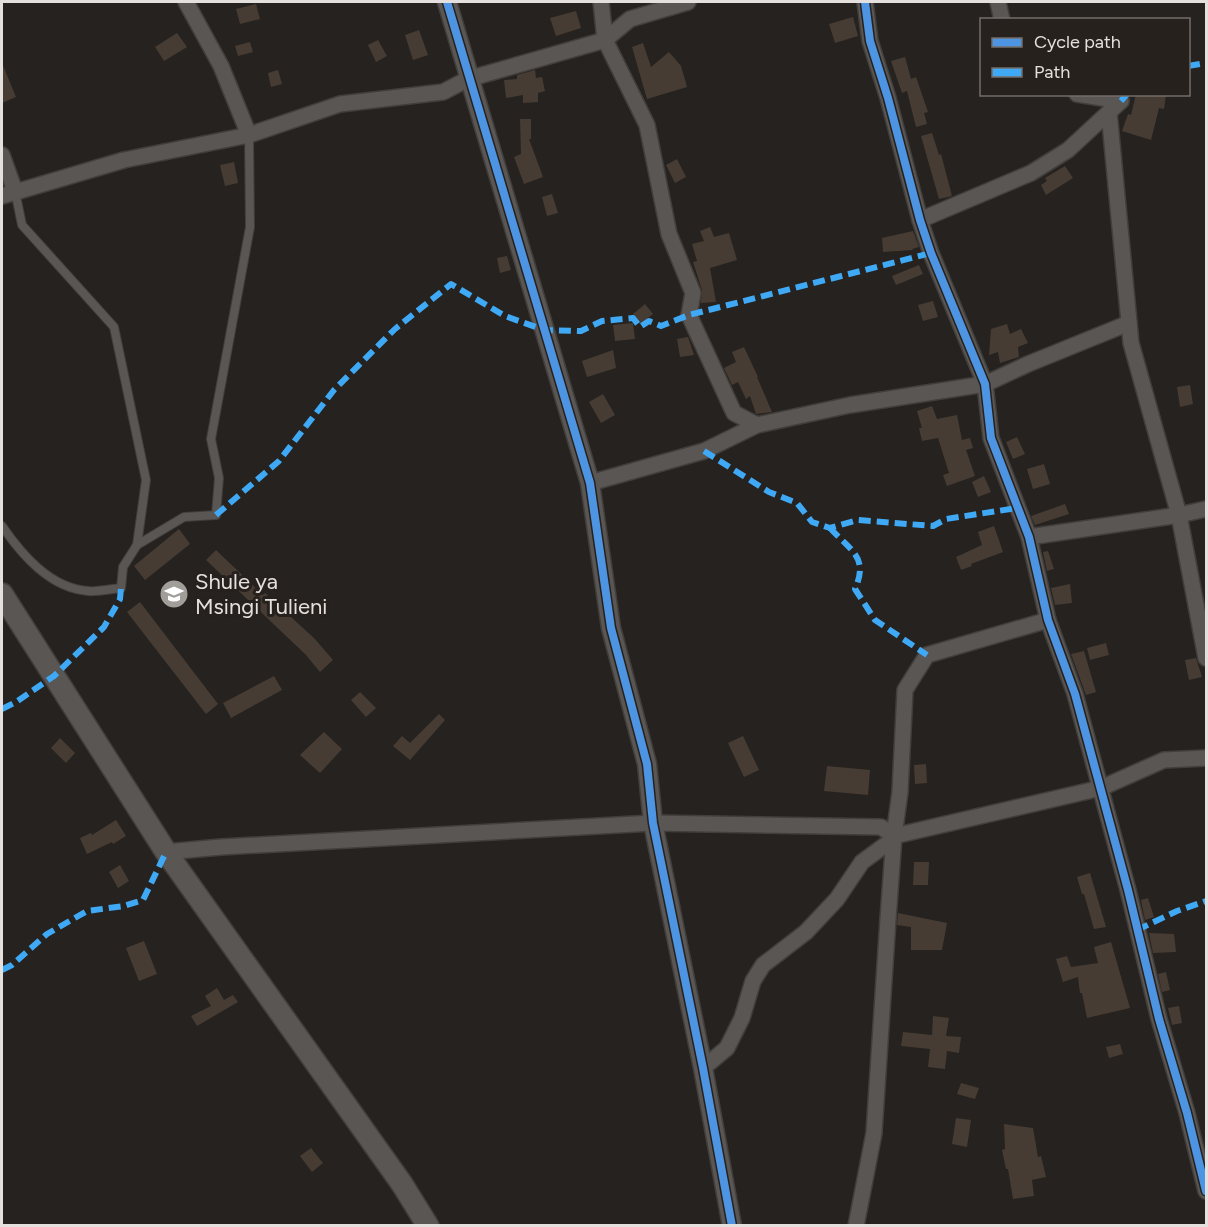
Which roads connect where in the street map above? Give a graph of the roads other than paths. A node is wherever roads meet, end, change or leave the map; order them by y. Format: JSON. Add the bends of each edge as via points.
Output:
{"nodes":[{"id":1,"x":186,"y":2,"type":"edge"},
{"id":2,"x":447,"y":2,"type":"edge"},
{"id":3,"x":601,"y":2,"type":"edge"},
{"id":4,"x":688,"y":2,"type":"edge"},
{"id":5,"x":865,"y":2,"type":"edge"},
{"id":6,"x":998,"y":2,"type":"edge"},
{"id":7,"x":1002,"y":18,"type":"edge"},
{"id":8,"x":605,"y":40,"type":"junction"},
{"id":9,"x":468,"y":79,"type":"junction"},
{"id":10,"x":1090,"y":96,"type":"edge"},
{"id":11,"x":1108,"y":112,"type":"junction"},
{"id":12,"x":249,"y":135,"type":"junction"},
{"id":13,"x":2,"y":155,"type":"edge"},
{"id":14,"x":8,"y":194,"type":"edge"},
{"id":15,"x":920,"y":220,"type":"junction"},
{"id":16,"x":1129,"y":323,"type":"junction"},
{"id":17,"x":985,"y":384,"type":"junction"},
{"id":18,"x":757,"y":424,"type":"junction"},
{"id":19,"x":590,"y":483,"type":"junction"},
{"id":20,"x":1206,"y":509,"type":"edge"},
{"id":21,"x":1179,"y":515,"type":"junction"},
{"id":22,"x":2,"y":526,"type":"edge"},
{"id":23,"x":1029,"y":537,"type":"junction"},
{"id":24,"x":137,"y":545,"type":"junction"},
{"id":25,"x":2,"y":594,"type":"edge"},
{"id":26,"x":1048,"y":620,"type":"junction"},
{"id":27,"x":1206,"y":658,"type":"edge"},
{"id":28,"x":1206,"y":758,"type":"edge"},
{"id":29,"x":1101,"y":788,"type":"junction"},
{"id":30,"x":653,"y":823,"type":"junction"},
{"id":31,"x":894,"y":836,"type":"junction"},
{"id":32,"x":166,"y":852,"type":"junction"},
{"id":33,"x":703,"y":1068,"type":"junction"},
{"id":34,"x":1206,"y":1191,"type":"edge"},
{"id":35,"x":428,"y":1226,"type":"edge"},
{"id":36,"x":732,"y":1226,"type":"edge"},
{"id":37,"x":856,"y":1226,"type":"edge"}],
"edges":[{"from":1,"to":12,"type":"street","via":[[221,66]]},
{"from":2,"to":9,"type":"street"},
{"from":3,"to":8,"type":"street"},
{"from":4,"to":8,"type":"street","via":[[630,19]]},
{"from":5,"to":15,"type":"street","via":[[870,41]]},
{"from":6,"to":7,"type":"street"},
{"from":8,"to":9,"type":"street"},
{"from":8,"to":18,"type":"street","via":[[647,125],[669,234],[693,293],[689,315],[734,413]]},
{"from":9,"to":12,"type":"street","via":[[442,92],[340,104]]},
{"from":9,"to":19,"type":"street"},
{"from":10,"to":11,"type":"street","via":[[1121,101]]},
{"from":11,"to":15,"type":"street","via":[[1068,150],[1031,173]]},
{"from":11,"to":16,"type":"street"},
{"from":12,"to":14,"type":"street","via":[[124,160]]},
{"from":12,"to":24,"type":"lane","via":[[250,227],[211,439],[219,478],[216,515],[184,517]]},
{"from":13,"to":14,"type":"street"},
{"from":14,"to":24,"type":"lane","via":[[22,225],[114,327],[146,480]]},
{"from":15,"to":17,"type":"street"},
{"from":16,"to":17,"type":"street"},
{"from":16,"to":21,"type":"street","via":[[1131,343]]},
{"from":17,"to":18,"type":"street"},
{"from":17,"to":23,"type":"street","via":[[991,438]]},
{"from":18,"to":19,"type":"street","via":[[704,452]]},
{"from":19,"to":30,"type":"street","via":[[611,628],[646,764]]},
{"from":20,"to":21,"type":"street"},
{"from":21,"to":23,"type":"street"},
{"from":21,"to":27,"type":"street"},
{"from":22,"to":24,"type":"lane","via":[[42,572],[89,591],[121,588],[123,567]]},
{"from":23,"to":26,"type":"street"},
{"from":25,"to":32,"type":"main road"},
{"from":26,"to":29,"type":"street","via":[[1075,694]]},
{"from":26,"to":31,"type":"street","via":[[927,655],[905,690]]},
{"from":28,"to":29,"type":"street","via":[[1164,760]]},
{"from":29,"to":31,"type":"street"},
{"from":29,"to":34,"type":"street"},
{"from":30,"to":31,"type":"street","via":[[881,827]]},
{"from":30,"to":32,"type":"street"},
{"from":30,"to":33,"type":"street"},
{"from":31,"to":33,"type":"street","via":[[862,862],[837,899],[806,932],[763,965],[727,1048]]},
{"from":31,"to":37,"type":"street","via":[[874,1133]]},
{"from":32,"to":35,"type":"main road"},
{"from":33,"to":36,"type":"street"}]}
